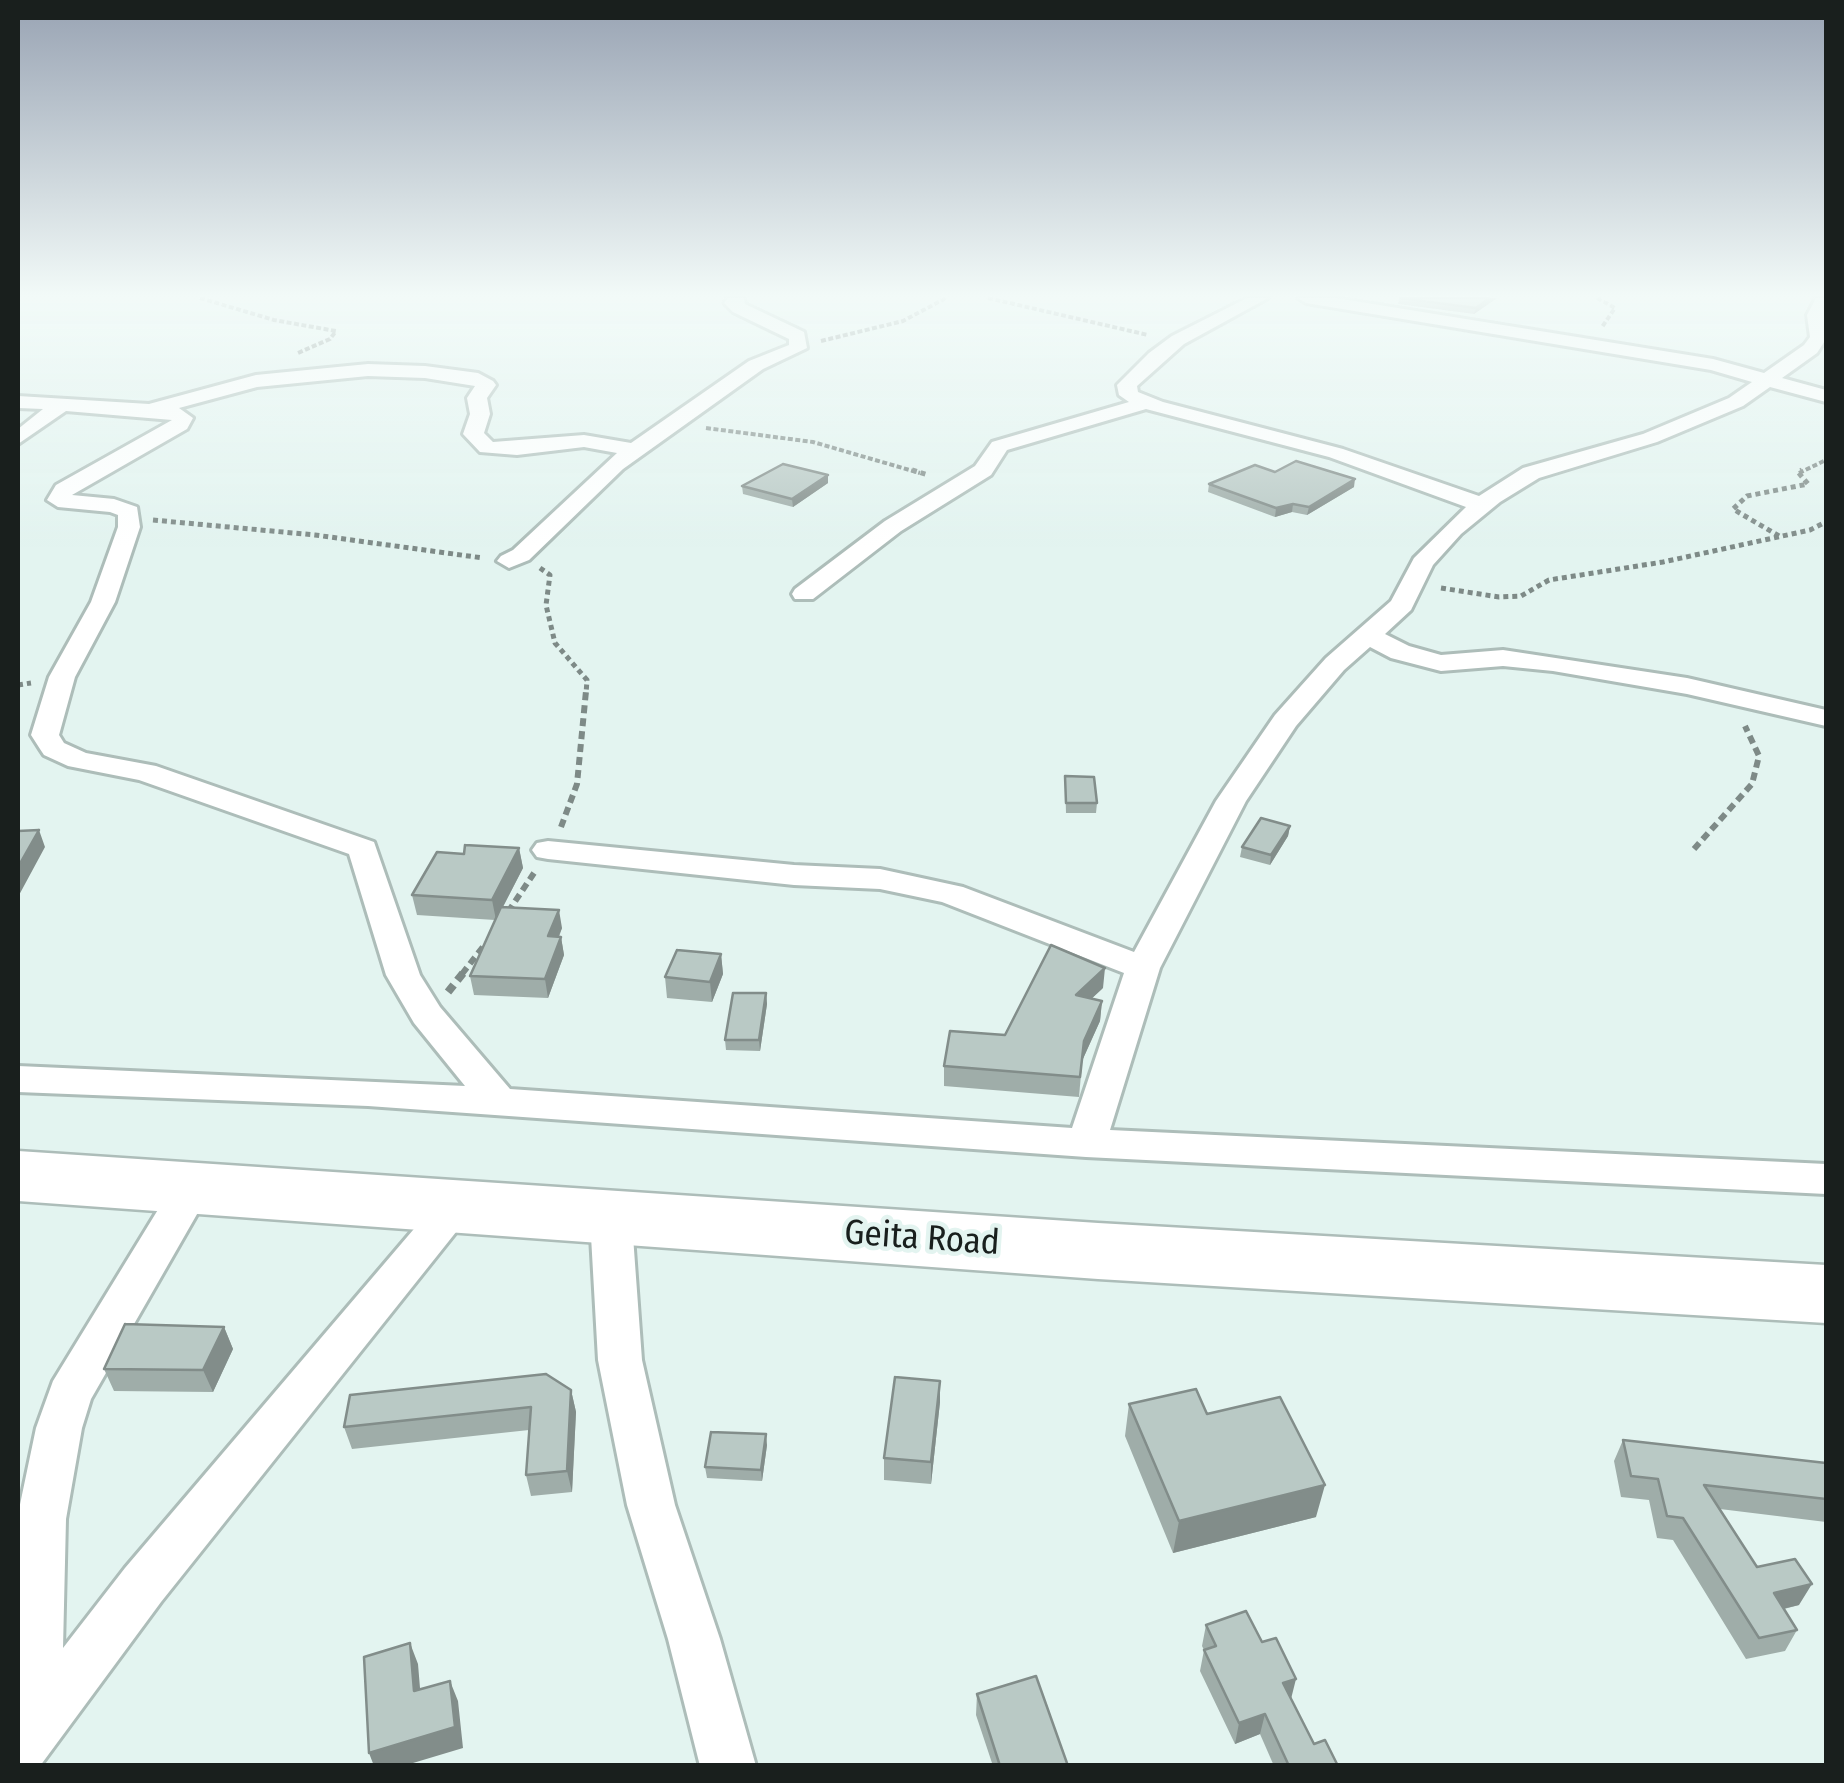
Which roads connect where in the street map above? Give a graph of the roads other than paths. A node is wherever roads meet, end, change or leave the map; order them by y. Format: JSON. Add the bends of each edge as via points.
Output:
{"nodes":[{"id":1,"x":255,"y":381,"type":"edge"},
{"id":2,"x":475,"y":381,"type":"edge"},
{"id":3,"x":733,"y":381,"type":"edge"},
{"id":4,"x":1131,"y":381,"type":"edge"},
{"id":5,"x":1764,"y":381,"type":"edge"},
{"id":6,"x":1778,"y":381,"type":"edge"},
{"id":7,"x":1826,"y":396,"type":"edge"},
{"id":8,"x":18,"y":402,"type":"edge"},
{"id":9,"x":1145,"y":402,"type":"junction"},
{"id":10,"x":63,"y":404,"type":"junction"},
{"id":11,"x":148,"y":410,"type":"junction"},
{"id":12,"x":18,"y":438,"type":"edge"},
{"id":13,"x":635,"y":450,"type":"junction"},
{"id":14,"x":1482,"y":505,"type":"junction"},
{"id":15,"x":509,"y":561,"type":"road end"},
{"id":16,"x":804,"y":594,"type":"dead end"},
{"id":17,"x":1366,"y":634,"type":"junction"},
{"id":18,"x":1826,"y":718,"type":"edge"},
{"id":19,"x":548,"y":850,"type":"road end"},
{"id":20,"x":1143,"y":968,"type":"junction"},
{"id":21,"x":18,"y":1079,"type":"edge"},
{"id":22,"x":499,"y":1102,"type":"junction"},
{"id":23,"x":1086,"y":1143,"type":"junction"},
{"id":24,"x":18,"y":1176,"type":"edge"},
{"id":25,"x":1826,"y":1179,"type":"edge"},
{"id":26,"x":192,"y":1188,"type":"junction"},
{"id":27,"x":456,"y":1207,"type":"junction"},
{"id":28,"x":615,"y":1218,"type":"junction"},
{"id":29,"x":1826,"y":1294,"type":"edge"},
{"id":30,"x":26,"y":1739,"type":"edge"},
{"id":31,"x":728,"y":1766,"type":"edge"}],
"edges":[{"from":1,"to":11,"type":"street"},
{"from":2,"to":13,"type":"street","via":[[486,385],[476,398],[480,414],[473,434],[487,448],[584,441]]},
{"from":3,"to":13,"type":"street"},
{"from":4,"to":9,"type":"street","via":[[1129,395]]},
{"from":5,"to":14,"type":"street","via":[[1698,419],[1531,474]]},
{"from":6,"to":7,"type":"street"},
{"from":8,"to":10,"type":"street"},
{"from":9,"to":14,"type":"street","via":[[1336,453]]},
{"from":9,"to":16,"type":"street","via":[[999,446],[991,462]]},
{"from":10,"to":11,"type":"street"},
{"from":10,"to":12,"type":"street"},
{"from":11,"to":22,"type":"street","via":[[176,413],[180,425],[64,490],[58,500],[130,512],[102,602],[62,677],[45,735],[54,749],[78,760],[146,772],[363,850],[403,975]]},
{"from":13,"to":15,"type":"street"},
{"from":14,"to":17,"type":"street","via":[[1429,554],[1402,604]]},
{"from":17,"to":18,"type":"street","via":[[1441,663],[1526,659]]},
{"from":17,"to":20,"type":"street","via":[[1262,753]]},
{"from":19,"to":20,"type":"street","via":[[880,879],[951,894]]},
{"from":20,"to":23,"type":"street"},
{"from":21,"to":22,"type":"street"},
{"from":22,"to":23,"type":"street"},
{"from":23,"to":25,"type":"street"},
{"from":24,"to":26,"type":"highway","name":"Geita Road"},
{"from":26,"to":27,"type":"highway","name":"Geita Road"},
{"from":26,"to":30,"type":"street","via":[[70,1395],[59,1428],[42,1519]]},
{"from":27,"to":28,"type":"highway","name":"Geita Road"},
{"from":27,"to":30,"type":"street","via":[[156,1570]]},
{"from":28,"to":29,"type":"highway","name":"Geita Road"},
{"from":28,"to":31,"type":"street","via":[[620,1360],[650,1505]]}]}
